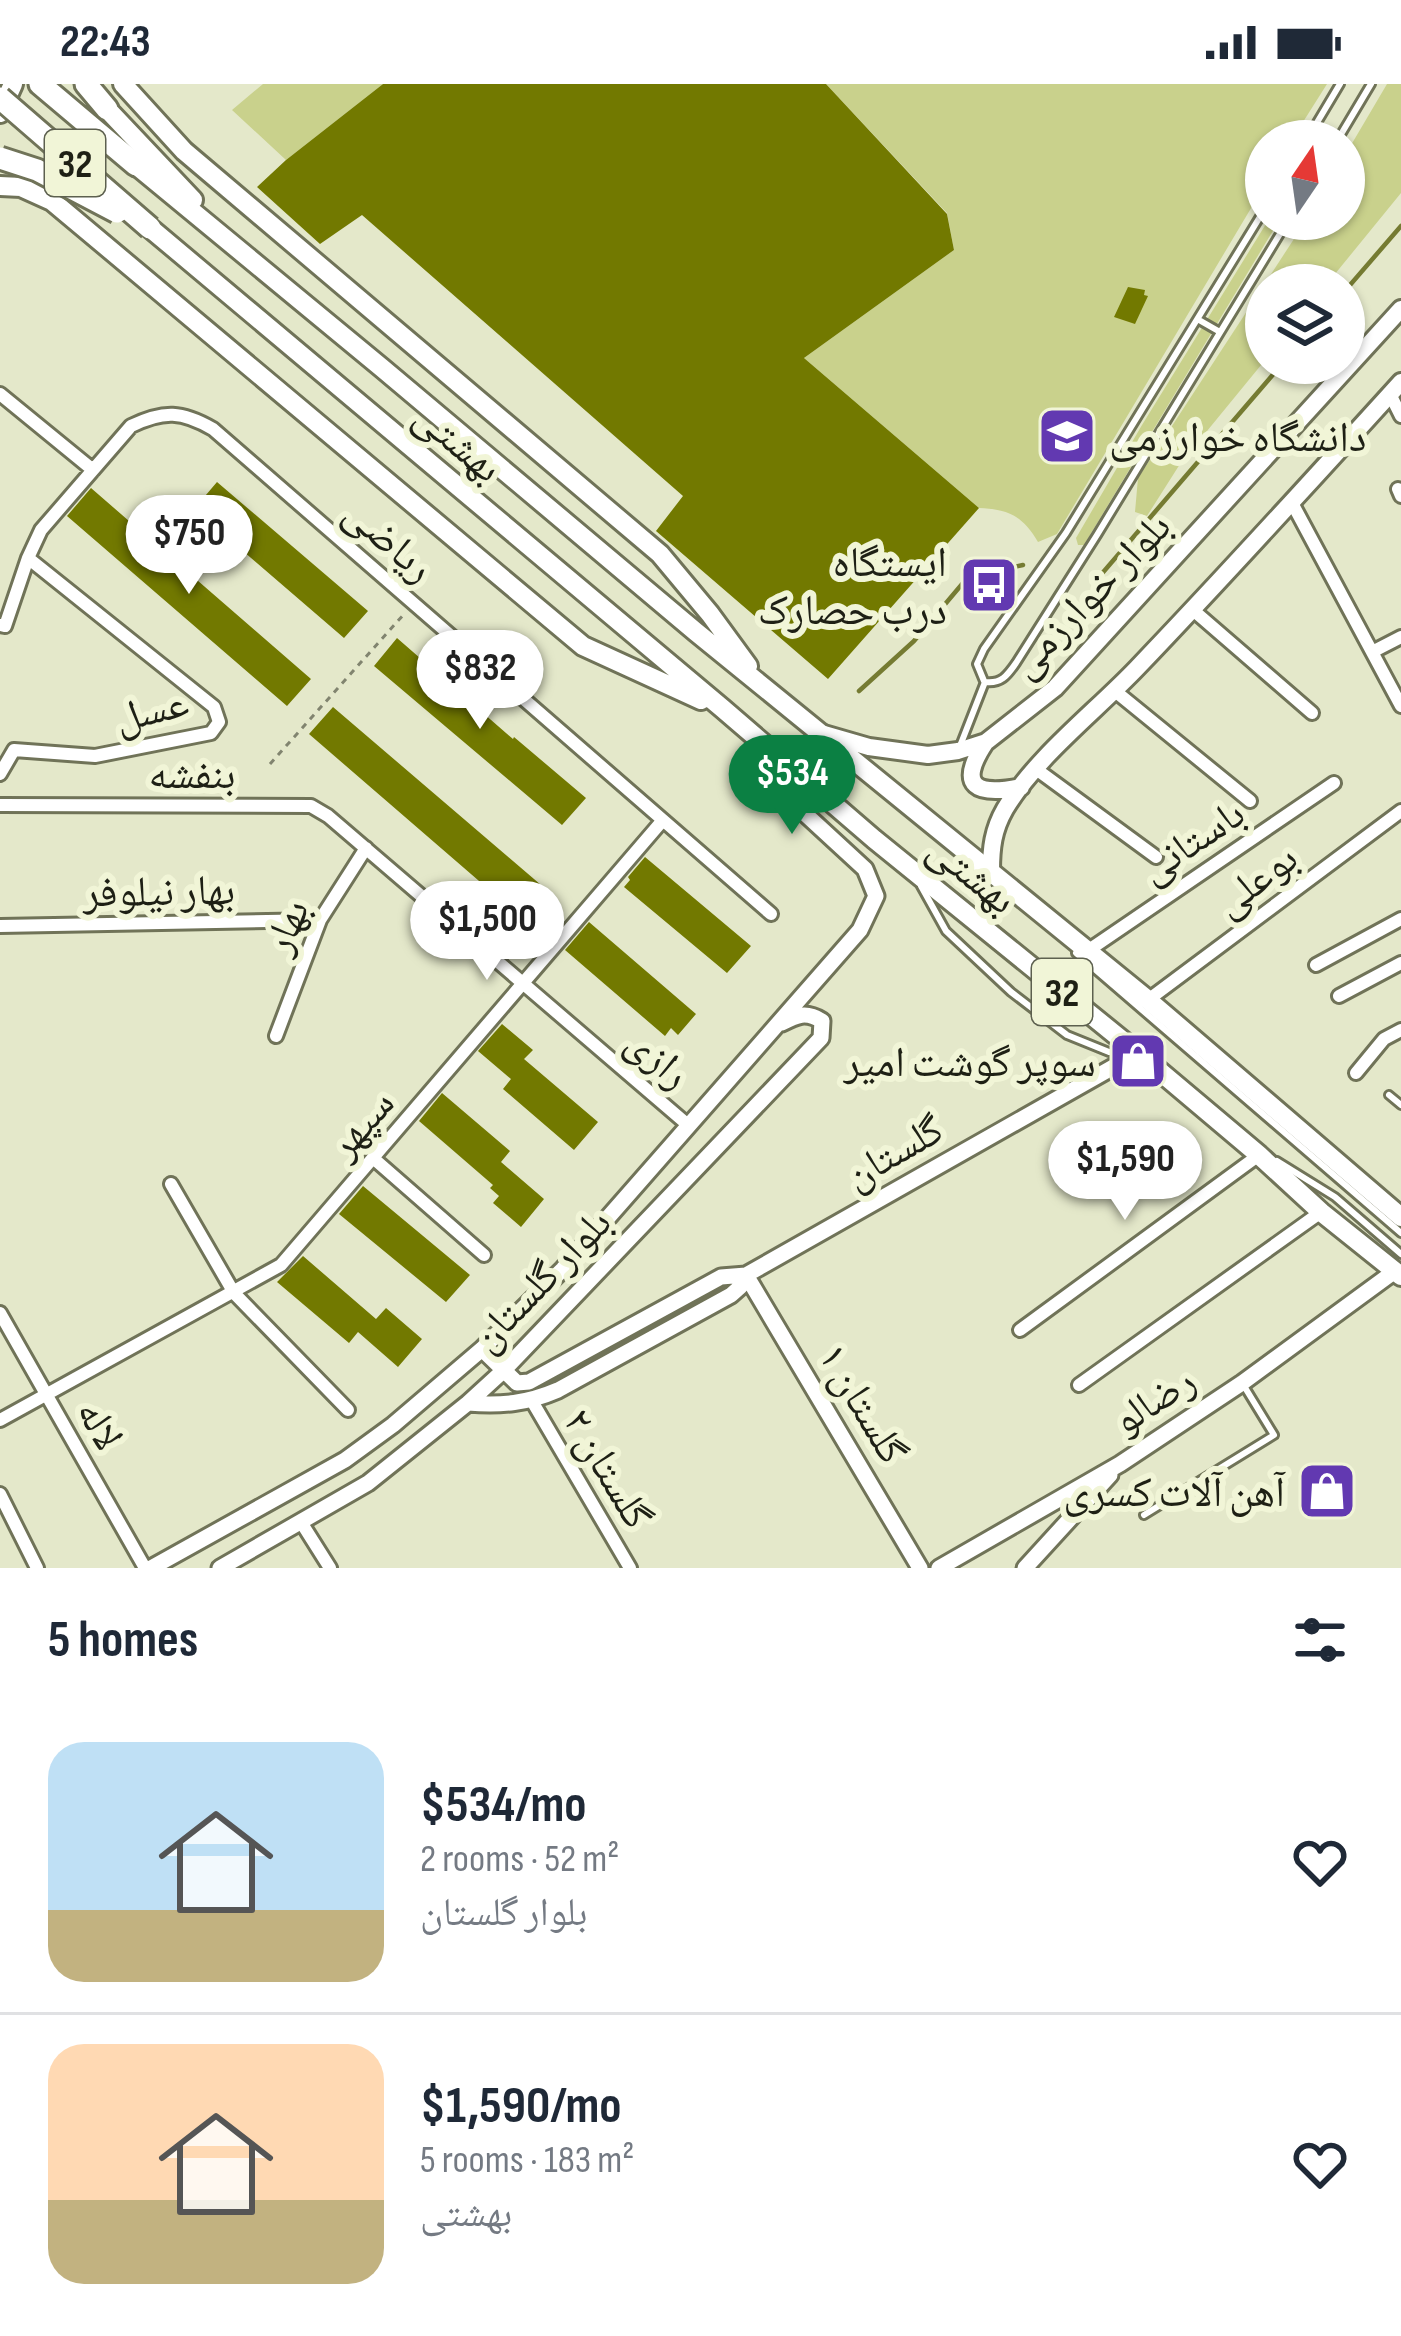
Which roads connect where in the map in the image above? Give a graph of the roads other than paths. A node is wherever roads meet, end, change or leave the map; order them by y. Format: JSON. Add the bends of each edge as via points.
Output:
{"nodes":[{"id":1,"x":13,"y":84,"type":"edge"},
{"id":2,"x":40,"y":84,"type":"edge"},
{"id":3,"x":86,"y":84,"type":"edge"},
{"id":4,"x":1340,"y":84,"type":"edge"},
{"id":5,"x":1371,"y":84,"type":"edge"},
{"id":6,"x":122,"y":86,"type":"edge"},
{"id":7,"x":1,"y":91,"type":"edge"},
{"id":8,"x":107,"y":109,"type":"joint"},
{"id":9,"x":0,"y":113,"type":"edge"},
{"id":10,"x":1319,"y":120,"type":"edge"},
{"id":11,"x":1349,"y":120,"type":"edge"},
{"id":12,"x":0,"y":148,"type":"edge"},
{"id":13,"x":0,"y":158,"type":"edge"},
{"id":14,"x":136,"y":165,"type":"joint"},
{"id":15,"x":0,"y":186,"type":"edge"},
{"id":16,"x":21,"y":187,"type":"junction"},
{"id":17,"x":150,"y":228,"type":"junction"},
{"id":18,"x":1246,"y":240,"type":"edge"},
{"id":19,"x":1276,"y":240,"type":"edge"},
{"id":20,"x":232,"y":244,"type":"junction"},
{"id":21,"x":1401,"y":309,"type":"edge"},
{"id":22,"x":1199,"y":320,"type":"junction"},
{"id":23,"x":1220,"y":332,"type":"junction"},
{"id":24,"x":1395,"y":388,"type":"edge"},
{"id":25,"x":0,"y":394,"type":"edge"},
{"id":26,"x":1401,"y":416,"type":"edge"},
{"id":27,"x":93,"y":470,"type":"junction"},
{"id":28,"x":1291,"y":501,"type":"junction"},
{"id":29,"x":28,"y":558,"type":"junction"},
{"id":30,"x":1193,"y":610,"type":"junction"},
{"id":31,"x":3,"y":625,"type":"edge"},
{"id":32,"x":1401,"y":637,"type":"edge"},
{"id":33,"x":1372,"y":652,"type":"junction"},
{"id":34,"x":985,"y":682,"type":"junction"},
{"id":35,"x":761,"y":684,"type":"junction"},
{"id":36,"x":1114,"y":691,"type":"junction"},
{"id":37,"x":1401,"y":706,"type":"edge"},
{"id":38,"x":722,"y":708,"type":"junction"},
{"id":39,"x":1312,"y":712,"type":"dead end"},
{"id":40,"x":820,"y":732,"type":"junction"},
{"id":41,"x":759,"y":740,"type":"junction"},
{"id":42,"x":986,"y":742,"type":"junction"},
{"id":43,"x":958,"y":751,"type":"junction"},
{"id":44,"x":1036,"y":769,"type":"junction"},
{"id":45,"x":0,"y":774,"type":"edge"},
{"id":46,"x":1334,"y":783,"type":"dead end"},
{"id":47,"x":1021,"y":787,"type":"junction"},
{"id":48,"x":1250,"y":801,"type":"dead end"},
{"id":49,"x":0,"y":805,"type":"edge"},
{"id":50,"x":311,"y":806,"type":"joint"},
{"id":51,"x":1401,"y":812,"type":"edge"},
{"id":52,"x":663,"y":820,"type":"junction"},
{"id":53,"x":366,"y":848,"type":"junction"},
{"id":54,"x":1156,"y":857,"type":"dead end"},
{"id":55,"x":991,"y":871,"type":"junction"},
{"id":56,"x":914,"y":872,"type":"junction"},
{"id":57,"x":1036,"y":909,"type":"junction"},
{"id":58,"x":771,"y":914,"type":"dead end"},
{"id":59,"x":1401,"y":919,"type":"edge"},
{"id":60,"x":320,"y":920,"type":"junction"},
{"id":61,"x":0,"y":926,"type":"edge"},
{"id":62,"x":1086,"y":952,"type":"junction"},
{"id":63,"x":1401,"y":963,"type":"edge"},
{"id":64,"x":1316,"y":965,"type":"dead end"},
{"id":65,"x":524,"y":983,"type":"junction"},
{"id":66,"x":1339,"y":996,"type":"dead end"},
{"id":67,"x":1148,"y":1000,"type":"junction"},
{"id":68,"x":775,"y":1027,"type":"junction"},
{"id":69,"x":1401,"y":1030,"type":"edge"},
{"id":70,"x":276,"y":1036,"type":"dead end"},
{"id":71,"x":1138,"y":1053,"type":"junction"},
{"id":72,"x":1356,"y":1073,"type":"dead end"},
{"id":73,"x":1389,"y":1094,"type":"dead end"},
{"id":74,"x":1401,"y":1105,"type":"edge"},
{"id":75,"x":688,"y":1125,"type":"junction"},
{"id":76,"x":1238,"y":1138,"type":"junction"},
{"id":77,"x":1258,"y":1155,"type":"junction"},
{"id":78,"x":373,"y":1158,"type":"junction"},
{"id":79,"x":171,"y":1184,"type":"dead end"},
{"id":80,"x":1322,"y":1212,"type":"junction"},
{"id":81,"x":1401,"y":1217,"type":"edge"},
{"id":82,"x":1401,"y":1233,"type":"edge"},
{"id":83,"x":484,"y":1255,"type":"dead end"},
{"id":84,"x":1399,"y":1267,"type":"edge"},
{"id":85,"x":746,"y":1275,"type":"junction"},
{"id":86,"x":234,"y":1293,"type":"junction"},
{"id":87,"x":0,"y":1313,"type":"edge"},
{"id":88,"x":1020,"y":1330,"type":"dead end"},
{"id":89,"x":482,"y":1349,"type":"junction"},
{"id":90,"x":503,"y":1371,"type":"junction"},
{"id":91,"x":1242,"y":1383,"type":"junction"},
{"id":92,"x":1079,"y":1384,"type":"dead end"},
{"id":93,"x":46,"y":1394,"type":"junction"},
{"id":94,"x":532,"y":1401,"type":"junction"},
{"id":95,"x":468,"y":1403,"type":"junction"},
{"id":96,"x":348,"y":1410,"type":"dead end"},
{"id":97,"x":0,"y":1420,"type":"edge"},
{"id":98,"x":1120,"y":1464,"type":"junction"},
{"id":99,"x":0,"y":1495,"type":"edge"},
{"id":100,"x":1144,"y":1515,"type":"dead end"},
{"id":101,"x":301,"y":1522,"type":"junction"},
{"id":102,"x":37,"y":1568,"type":"edge"},
{"id":103,"x":148,"y":1568,"type":"edge"},
{"id":104,"x":220,"y":1568,"type":"edge"},
{"id":105,"x":329,"y":1568,"type":"edge"},
{"id":106,"x":630,"y":1568,"type":"edge"},
{"id":107,"x":920,"y":1568,"type":"edge"},
{"id":108,"x":939,"y":1568,"type":"edge"},
{"id":109,"x":1025,"y":1568,"type":"edge"}],
"edges":[{"from":1,"to":9,"type":"main road"},
{"from":2,"to":14,"type":"highway","number":"32"},
{"from":3,"to":8,"type":"highway"},
{"from":4,"to":10,"type":"lane"},
{"from":5,"to":11,"type":"lane"},
{"from":6,"to":35,"type":"main road","via":[[184,151],[660,554]]},
{"from":7,"to":17,"type":"highway","number":"32","bridge":true},
{"from":8,"to":20,"type":"main road"},
{"from":12,"to":16,"type":"main road"},
{"from":13,"to":17,"type":"highway","bridge":true},
{"from":14,"to":20,"type":"main road","name":"بهشتى","number":"32"},
{"from":15,"to":16,"type":"main road"},
{"from":16,"to":38,"type":"main road","via":[[84,226],[583,646]]},
{"from":17,"to":38,"type":"main road","name":"بهشتى","number":"32"},
{"from":18,"to":22,"type":"lane"},
{"from":19,"to":23,"type":"lane"},
{"from":20,"to":35,"type":"main road","name":"بهشتى","number":"32"},
{"from":21,"to":42,"type":"main road","name":"بلوار خوارزمی","via":[[1055,688]]},
{"from":22,"to":23,"type":"lane"},
{"from":22,"to":34,"type":"lane","via":[[984,650],[976,664]]},
{"from":23,"to":34,"type":"lane","via":[[1016,664],[1005,678]]},
{"from":24,"to":26,"type":"street"},
{"from":24,"to":28,"type":"main road","name":"بلوار خوارزمی"},
{"from":25,"to":27,"type":"street"},
{"from":27,"to":29,"type":"street","name":"ریاضی","via":[[41,530]]},
{"from":27,"to":52,"type":"street","name":"ریاضی","via":[[131,426],[151,416],[194,418],[213,429]]},
{"from":28,"to":30,"type":"main road","name":"بلوار خوارزمی"},
{"from":28,"to":33,"type":"street"},
{"from":29,"to":31,"type":"street","name":"ریاضی"},
{"from":29,"to":45,"type":"street","name":"عسل","via":[[214,707],[219,722],[211,733],[95,756],[14,750]]},
{"from":30,"to":36,"type":"main road","name":"بلوار خوارزمی"},
{"from":30,"to":39,"type":"street"},
{"from":32,"to":33,"type":"street"},
{"from":33,"to":37,"type":"street"},
{"from":34,"to":43,"type":"lane"},
{"from":35,"to":40,"type":"main road","name":"بهشتی","number":"32"},
{"from":36,"to":44,"type":"main road","name":"بلوار خوارزمی"},
{"from":36,"to":48,"type":"street"},
{"from":38,"to":41,"type":"main road","name":"بهشتی","number":"32"},
{"from":40,"to":43,"type":"main road","name":"بلوار خوارزمی","via":[[869,748]]},
{"from":40,"to":55,"type":"main road","name":"بهشتی","number":"32"},
{"from":41,"to":56,"type":"main road","name":"بهشتی","number":"32"},
{"from":41,"to":68,"type":"street","name":"بلوار گلستان","via":[[776,787],[865,869],[876,896],[860,929]]},
{"from":42,"to":43,"type":"main road","name":"بلوار خوارزمی"},
{"from":42,"to":47,"type":"main road","via":[[972,763],[979,788]]},
{"from":44,"to":47,"type":"main road","name":"بلوار خوارزمی"},
{"from":44,"to":54,"type":"street"},
{"from":46,"to":62,"type":"street","name":"باستانی"},
{"from":47,"to":55,"type":"main road","name":"بلوار خوارزمی","via":[[991,842]]},
{"from":49,"to":50,"type":"street","name":"بنفشه"},
{"from":50,"to":53,"type":"street","name":"رازی"},
{"from":51,"to":67,"type":"street","name":"بوعلی"},
{"from":52,"to":58,"type":"street","name":"ریاضی"},
{"from":52,"to":65,"type":"street","name":"سپهر"},
{"from":53,"to":60,"type":"street","name":"بهار"},
{"from":53,"to":65,"type":"street","name":"رازی"},
{"from":55,"to":57,"type":"main road","name":"بهشتی","number":"32"},
{"from":56,"to":71,"type":"main road","name":"بهشتی","number":"32"},
{"from":56,"to":71,"type":"lane","via":[[946,931],[1011,992],[1066,1035],[1109,1052]]},
{"from":57,"to":62,"type":"main road","name":"بهشتی","number":"32"},
{"from":57,"to":82,"type":"lane","via":[[1077,954]]},
{"from":59,"to":64,"type":"street"},
{"from":60,"to":61,"type":"street","name":"بهار نیلوفر"},
{"from":60,"to":70,"type":"street","name":"بهار"},
{"from":62,"to":67,"type":"main road","name":"بهشتی","number":"32"},
{"from":63,"to":66,"type":"street"},
{"from":65,"to":75,"type":"street","name":"رازی"},
{"from":65,"to":78,"type":"street","name":"سپهر"},
{"from":67,"to":81,"type":"main road","name":"بهشتی","number":"32"},
{"from":68,"to":75,"type":"street","name":"بلوار گلستان"},
{"from":68,"to":90,"type":"street","name":"بلوار گلستان","via":[[797,1014],[822,1021],[820,1038]]},
{"from":69,"to":72,"type":"street"},
{"from":71,"to":76,"type":"main road","name":"بهشتی","number":"32"},
{"from":71,"to":85,"type":"street","name":"گلستان"},
{"from":73,"to":74,"type":"lane"},
{"from":75,"to":89,"type":"street","name":"بلوار گلستان"},
{"from":76,"to":77,"type":"main road","name":"بهشتی","number":"32"},
{"from":76,"to":84,"type":"lane","via":[[1335,1198]]},
{"from":77,"to":80,"type":"main road","name":"بهشتی","number":"32"},
{"from":77,"to":88,"type":"street"},
{"from":78,"to":83,"type":"street"},
{"from":78,"to":86,"type":"street","name":"سپهر","via":[[281,1265]]},
{"from":79,"to":86,"type":"street"},
{"from":80,"to":84,"type":"main road","name":"بهشتی","number":"32"},
{"from":80,"to":92,"type":"street"},
{"from":84,"to":91,"type":"street","name":"رضالو"},
{"from":85,"to":90,"type":"street","name":"گلستان","via":[[721,1277],[529,1382]]},
{"from":85,"to":94,"type":"street","name":"گلستان","via":[[731,1295]]},
{"from":85,"to":107,"type":"street","name":"گلستان ۱"},
{"from":86,"to":93,"type":"street","name":"سپهر"},
{"from":86,"to":96,"type":"street"},
{"from":87,"to":93,"type":"street","name":"لاله"},
{"from":89,"to":90,"type":"street"},
{"from":89,"to":103,"type":"street","name":"بلوار گلستان","via":[[345,1460]]},
{"from":90,"to":95,"type":"street","name":"بلوار گلستان"},
{"from":91,"to":98,"type":"street","name":"رضالو"},
{"from":91,"to":100,"type":"lane","via":[[1274,1435]]},
{"from":93,"to":97,"type":"street","name":"سپهر"},
{"from":93,"to":103,"type":"street","name":"لاله"},
{"from":94,"to":95,"type":"street","name":"گلستان"},
{"from":94,"to":106,"type":"street","name":"گلستان ۲"},
{"from":95,"to":101,"type":"street","name":"بلوار گلستان","via":[[368,1483]]},
{"from":98,"to":108,"type":"street","name":"رضالو"},
{"from":98,"to":109,"type":"street"},
{"from":99,"to":102,"type":"street"},
{"from":101,"to":104,"type":"street","name":"بلوار گلستان"},
{"from":101,"to":105,"type":"street"}]}
